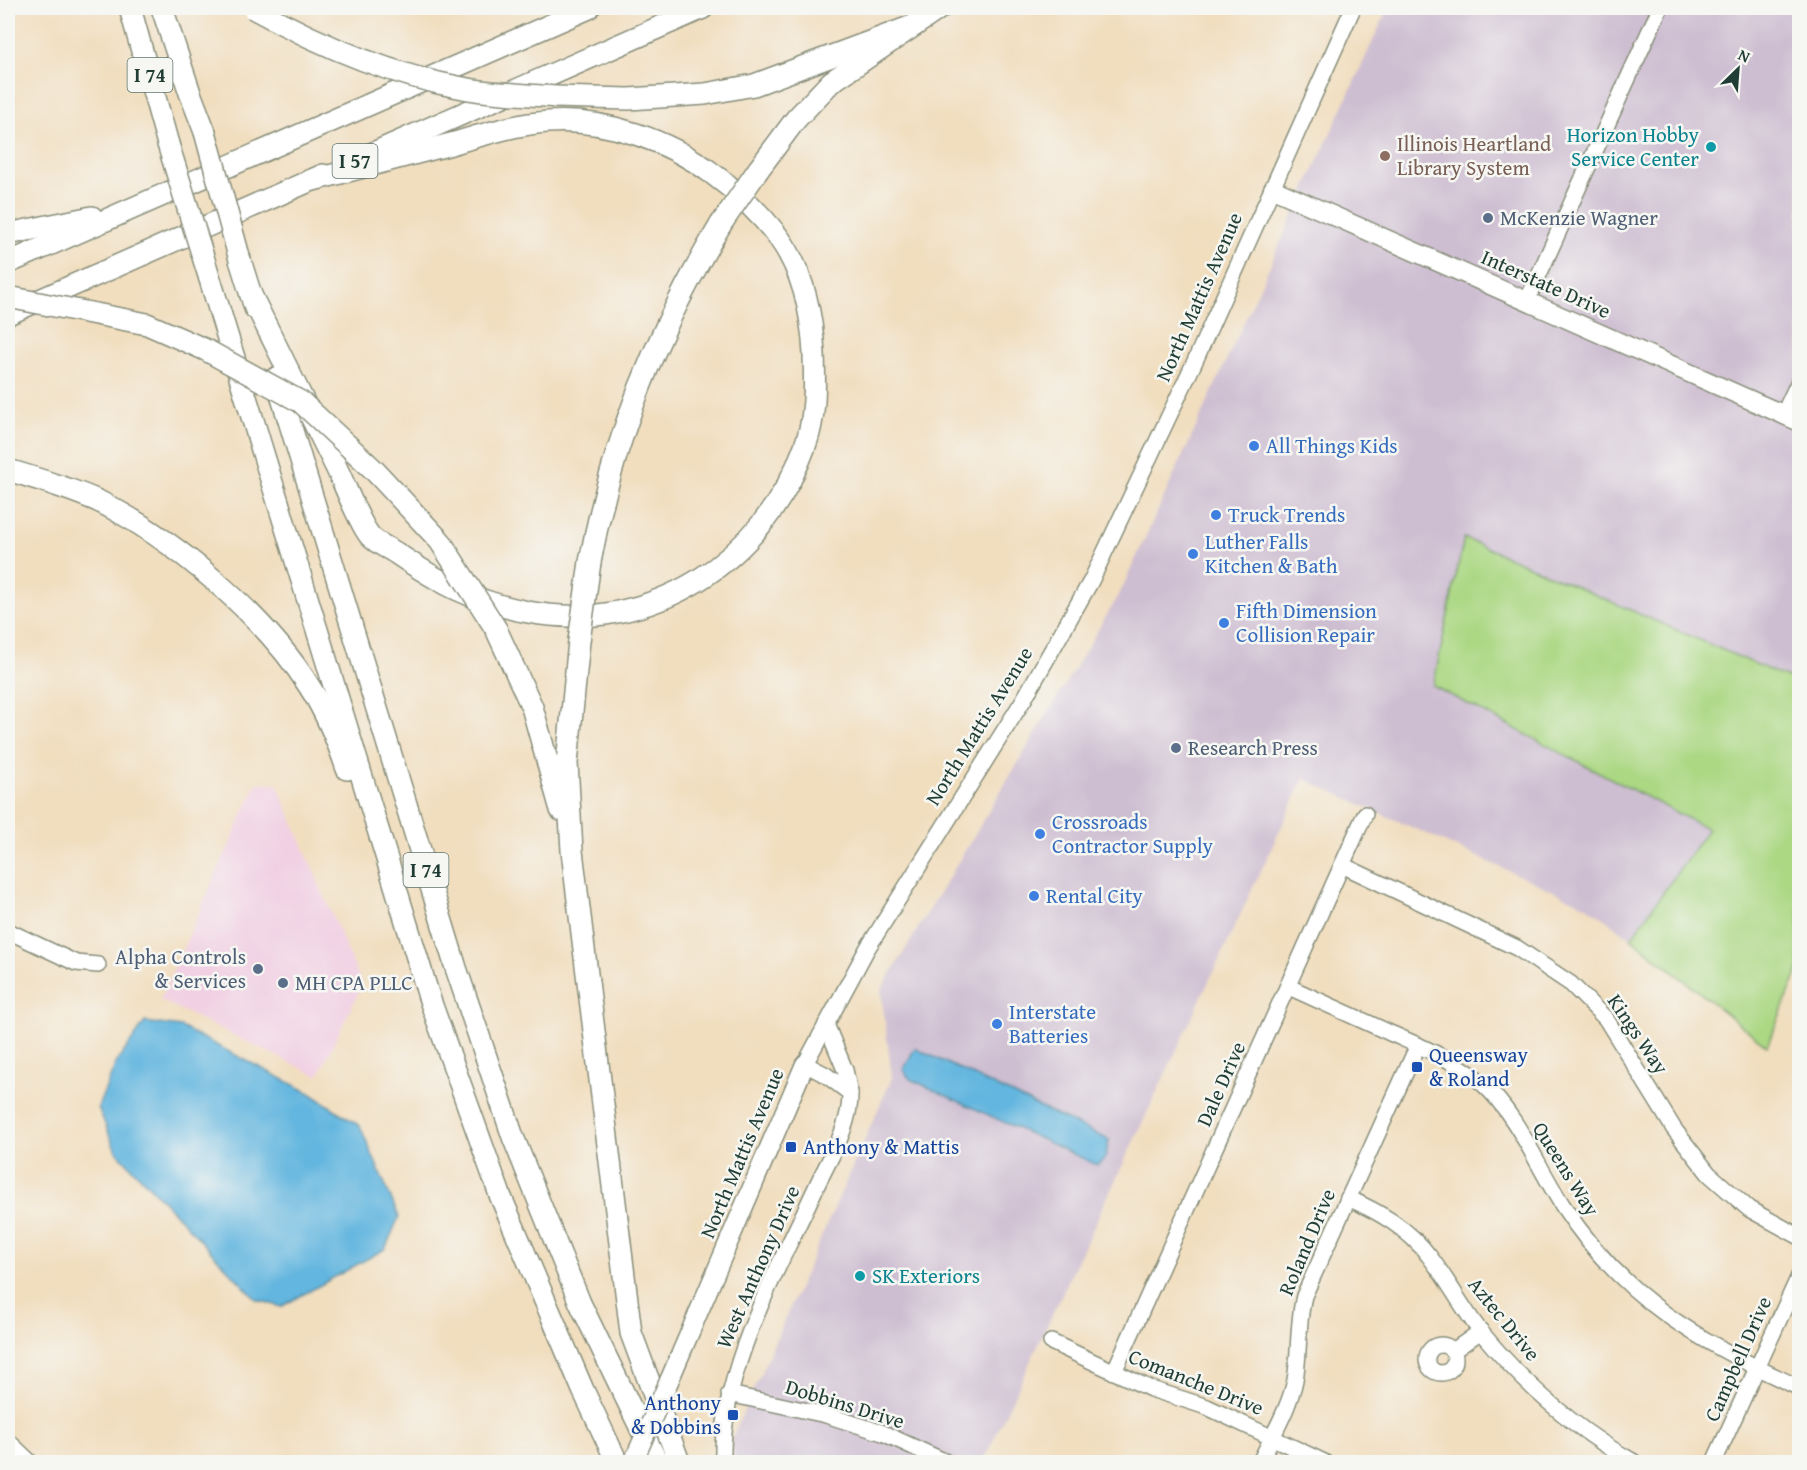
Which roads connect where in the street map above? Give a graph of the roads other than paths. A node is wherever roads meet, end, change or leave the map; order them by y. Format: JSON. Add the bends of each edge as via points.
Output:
{"nodes":[{"id":1,"x":120,"y":8,"type":"edge"},
{"id":2,"x":130,"y":8,"type":"edge"},
{"id":3,"x":162,"y":8,"type":"edge"},
{"id":4,"x":253,"y":8,"type":"edge"},
{"id":5,"x":589,"y":8,"type":"edge"},
{"id":6,"x":703,"y":8,"type":"edge"},
{"id":7,"x":940,"y":8,"type":"edge"},
{"id":8,"x":1353,"y":8,"type":"edge"},
{"id":9,"x":1660,"y":8,"type":"edge"},
{"id":10,"x":915,"y":25,"type":"junction"},
{"id":11,"x":156,"y":94,"type":"junction"},
{"id":12,"x":309,"y":181,"type":"junction"},
{"id":13,"x":1273,"y":189,"type":"junction"},
{"id":14,"x":130,"y":210,"type":"junction"},
{"id":15,"x":8,"y":234,"type":"edge"},
{"id":16,"x":8,"y":263,"type":"edge"},
{"id":17,"x":251,"y":295,"type":"junction"},
{"id":18,"x":8,"y":297,"type":"edge"},
{"id":19,"x":1527,"y":301,"type":"junction"},
{"id":20,"x":8,"y":314,"type":"edge"},
{"id":21,"x":1800,"y":380,"type":"edge"},
{"id":22,"x":1792,"y":418,"type":"edge"},
{"id":23,"x":8,"y":470,"type":"edge"},
{"id":24,"x":1365,"y":814,"type":"dead end"},
{"id":25,"x":572,"y":851,"type":"junction"},
{"id":26,"x":1342,"y":864,"type":"junction"},
{"id":27,"x":8,"y":931,"type":"edge"},
{"id":28,"x":411,"y":940,"type":"junction"},
{"id":29,"x":98,"y":965,"type":"dead end"},
{"id":30,"x":1289,"y":987,"type":"junction"},
{"id":31,"x":826,"y":1024,"type":"junction"},
{"id":32,"x":1418,"y":1045,"type":"junction"},
{"id":33,"x":805,"y":1064,"type":"junction"},
{"id":34,"x":850,"y":1093,"type":"junction"},
{"id":35,"x":1348,"y":1198,"type":"junction"},
{"id":36,"x":1800,"y":1237,"type":"edge"},
{"id":37,"x":1800,"y":1274,"type":"edge"},
{"id":38,"x":1481,"y":1331,"type":"junction"},
{"id":39,"x":1051,"y":1342,"type":"dead end"},
{"id":40,"x":1453,"y":1351,"type":"dead end"},
{"id":41,"x":1757,"y":1369,"type":"junction"},
{"id":42,"x":1114,"y":1372,"type":"junction"},
{"id":43,"x":1800,"y":1388,"type":"edge"},
{"id":44,"x":729,"y":1394,"type":"junction"},
{"id":45,"x":1272,"y":1437,"type":"junction"},
{"id":46,"x":8,"y":1443,"type":"edge"},
{"id":47,"x":28,"y":1462,"type":"edge"},
{"id":48,"x":618,"y":1462,"type":"edge"},
{"id":49,"x":633,"y":1462,"type":"edge"},
{"id":50,"x":657,"y":1462,"type":"edge"},
{"id":51,"x":679,"y":1462,"type":"edge"},
{"id":52,"x":723,"y":1462,"type":"edge"},
{"id":53,"x":946,"y":1462,"type":"edge"},
{"id":54,"x":1260,"y":1462,"type":"edge"},
{"id":55,"x":1324,"y":1462,"type":"edge"},
{"id":56,"x":1634,"y":1462,"type":"edge"},
{"id":57,"x":1714,"y":1462,"type":"edge"}],
"edges":[{"from":1,"to":11,"type":"highway"},
{"from":2,"to":11,"type":"highway","number":"I 74"},
{"from":3,"to":17,"type":"highway","number":"I 74","bridge":true,"via":[[205,132]]},
{"from":4,"to":10,"type":"highway","bridge":true,"via":[[367,62],[463,88],[629,99],[754,85]]},
{"from":5,"to":14,"type":"highway","number":"I 57"},
{"from":6,"to":12,"type":"highway","number":"I 57"},
{"from":7,"to":10,"type":"highway"},
{"from":8,"to":13,"type":"street","name":"North Mattis Avenue"},
{"from":9,"to":19,"type":"street"},
{"from":10,"to":25,"type":"highway","bridge":true,"via":[[831,82],[796,119],[721,224],[659,339],[624,424],[602,499],[590,562],[567,763]]},
{"from":11,"to":28,"type":"highway","number":"I 74","bridge":true},
{"from":12,"to":17,"type":"highway","via":[[498,131],[549,122],[609,127],[648,138],[691,157],[742,195],[781,241],[803,285],[813,337],[816,391],[806,444],[782,497],[753,537],[708,575],[663,600],[623,612],[582,616],[539,614],[501,607],[445,586],[370,537]]},
{"from":12,"to":20,"type":"highway","number":"I 57"},
{"from":13,"to":19,"type":"main road","name":"Interstate Drive"},
{"from":13,"to":31,"type":"street","name":"North Mattis Avenue","via":[[1091,581],[1024,699],[914,871]]},
{"from":14,"to":15,"type":"highway"},
{"from":14,"to":16,"type":"highway","number":"I 57"},
{"from":17,"to":50,"type":"highway","number":"I 74","via":[[453,959],[513,1137],[580,1303]]},
{"from":18,"to":25,"type":"highway","bridge":true,"via":[[147,324],[206,350],[302,402],[373,469],[440,541],[496,628],[532,707]]},
{"from":19,"to":22,"type":"main road","name":"Interstate Drive"},
{"from":21,"to":22,"type":"street"},
{"from":23,"to":28,"type":"highway","via":[[98,501],[147,528],[229,596],[296,667],[333,730]]},
{"from":24,"to":26,"type":"street","name":"Dale Drive"},
{"from":25,"to":51,"type":"highway","via":[[631,1333]]},
{"from":26,"to":30,"type":"street","name":"Dale Drive"},
{"from":26,"to":36,"type":"street","name":"Kings Way","via":[[1517,948],[1571,984],[1606,1018],[1674,1130],[1709,1174],[1749,1209]]},
{"from":27,"to":29,"type":"street","via":[[76,963]]},
{"from":28,"to":48,"type":"highway","number":"I 74","via":[[500,1195],[573,1368]]},
{"from":30,"to":32,"type":"street","name":"Queens Way"},
{"from":30,"to":42,"type":"street","name":"Dale Drive"},
{"from":31,"to":33,"type":"street","name":"North Mattis Avenue"},
{"from":31,"to":34,"type":"street","name":"West Anthony Drive"},
{"from":32,"to":35,"type":"street","name":"Roland Drive"},
{"from":32,"to":41,"type":"street","name":"Queens Way","via":[[1467,1072],[1496,1097],[1577,1227],[1617,1275],[1691,1334]]},
{"from":33,"to":34,"type":"street"},
{"from":33,"to":49,"type":"main road","name":"North Mattis Avenue","bridge":true},
{"from":34,"to":44,"type":"street","name":"West Anthony Drive","via":[[845,1123],[740,1356]]},
{"from":35,"to":38,"type":"street","name":"Aztec Drive","via":[[1388,1218],[1419,1244]]},
{"from":35,"to":45,"type":"street","name":"Roland Drive","via":[[1304,1296],[1294,1381]]},
{"from":37,"to":41,"type":"street","name":"Campbell Drive"},
{"from":38,"to":40,"type":"street"},
{"from":38,"to":56,"type":"street","name":"Aztec Drive","via":[[1560,1411]]},
{"from":39,"to":42,"type":"street","name":"Comanche Drive"},
{"from":41,"to":43,"type":"street","name":"Queens Way"},
{"from":41,"to":57,"type":"street","name":"Campbell Drive"},
{"from":42,"to":45,"type":"street","name":"Comanche Drive","via":[[1207,1407]]},
{"from":44,"to":52,"type":"street","name":"West Anthony Drive"},
{"from":44,"to":53,"type":"street","name":"Dobbins Drive","via":[[826,1415],[883,1433]]},
{"from":45,"to":54,"type":"street","name":"Roland Drive"},
{"from":45,"to":55,"type":"street","name":"Comanche Drive"},
{"from":46,"to":47,"type":"main road"}]}
